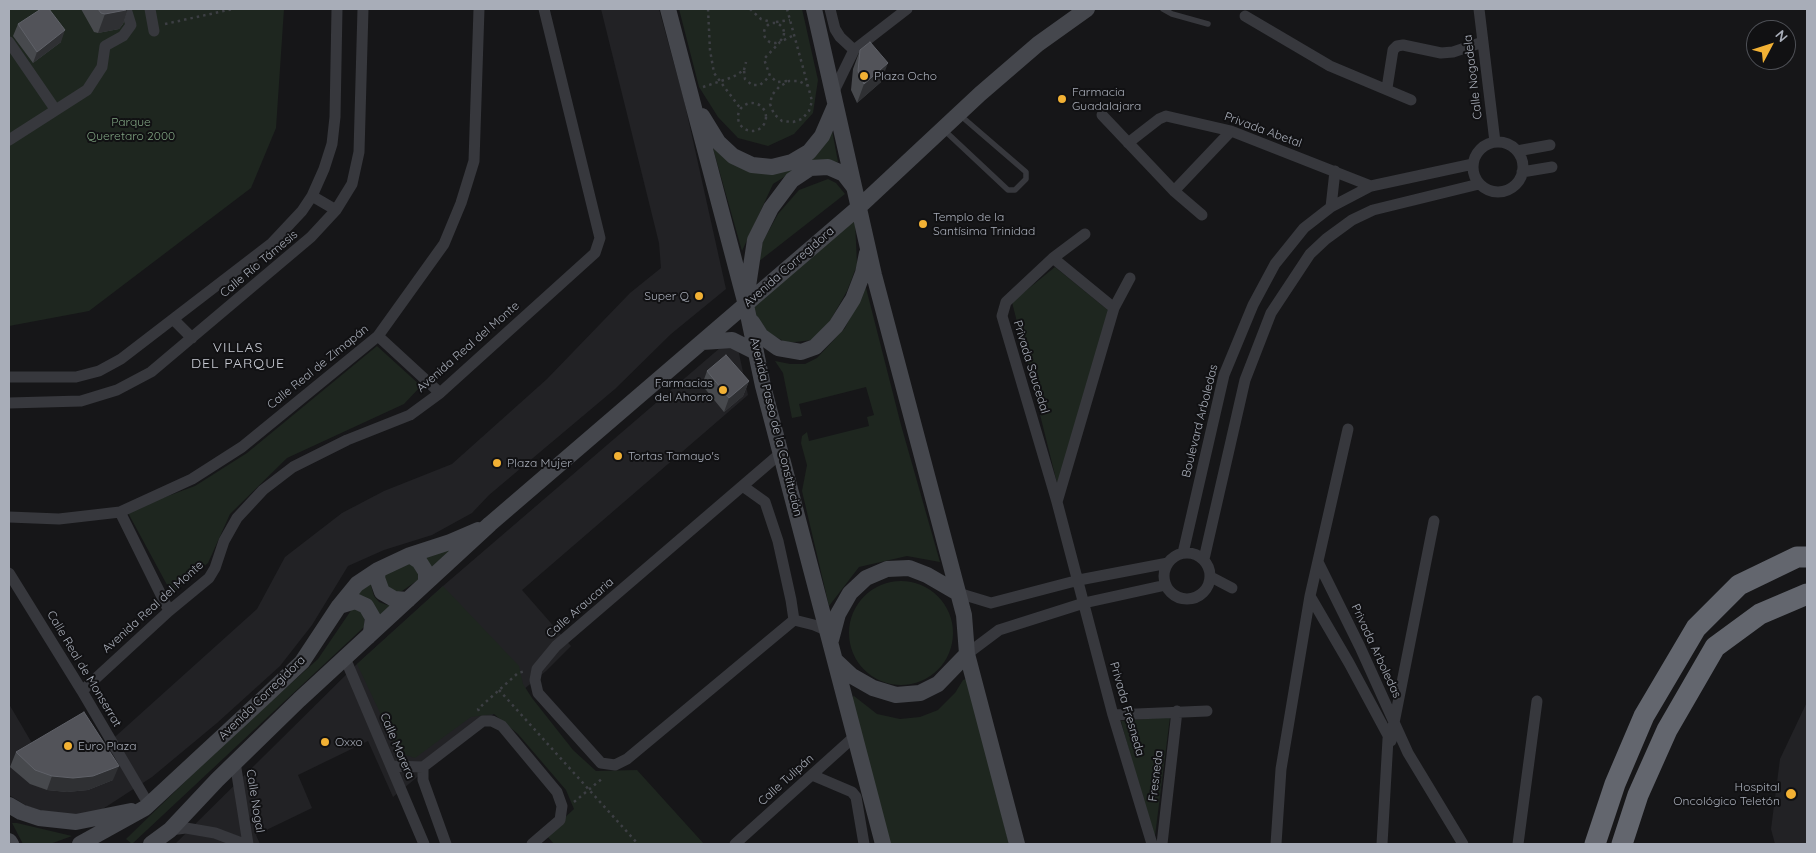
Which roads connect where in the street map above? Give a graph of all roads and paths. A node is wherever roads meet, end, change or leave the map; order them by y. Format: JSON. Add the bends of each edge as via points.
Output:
{"nodes":[{"id":1,"x":126,"y":9,"type":"edge"},
{"id":2,"x":150,"y":9,"type":"edge"},
{"id":3,"x":232,"y":9,"type":"edge"},
{"id":4,"x":337,"y":9,"type":"edge"},
{"id":5,"x":363,"y":9,"type":"edge"},
{"id":6,"x":479,"y":9,"type":"edge"},
{"id":7,"x":544,"y":9,"type":"edge"},
{"id":8,"x":668,"y":9,"type":"edge"},
{"id":9,"x":708,"y":9,"type":"edge"},
{"id":10,"x":750,"y":9,"type":"edge"},
{"id":11,"x":787,"y":9,"type":"edge"},
{"id":12,"x":814,"y":9,"type":"edge"},
{"id":13,"x":830,"y":9,"type":"edge"},
{"id":14,"x":907,"y":9,"type":"edge"},
{"id":15,"x":1087,"y":9,"type":"edge"},
{"id":16,"x":1163,"y":9,"type":"edge"},
{"id":17,"x":1479,"y":9,"type":"edge"},
{"id":18,"x":1245,"y":16,"type":"dead end"},
{"id":19,"x":790,"y":20,"type":"junction"},
{"id":20,"x":772,"y":23,"type":"junction"},
{"id":21,"x":1208,"y":24,"type":"dead end"},
{"id":22,"x":154,"y":29,"type":"joint"},
{"id":23,"x":794,"y":35,"type":"junction"},
{"id":24,"x":9,"y":42,"type":"edge"},
{"id":25,"x":780,"y":42,"type":"junction"},
{"id":26,"x":1483,"y":42,"type":"junction"},
{"id":27,"x":854,"y":50,"type":"junction"},
{"id":28,"x":746,"y":62,"type":"dead end"},
{"id":29,"x":744,"y":70,"type":"junction"},
{"id":30,"x":770,"y":76,"type":"junction"},
{"id":31,"x":789,"y":81,"type":"junction"},
{"id":32,"x":720,"y":83,"type":"junction"},
{"id":33,"x":808,"y":86,"type":"junction"},
{"id":34,"x":1387,"y":88,"type":"junction"},
{"id":35,"x":1411,"y":100,"type":"dead end"},
{"id":36,"x":693,"y":101,"type":"junction"},
{"id":37,"x":834,"y":101,"type":"junction"},
{"id":38,"x":740,"y":108,"type":"junction"},
{"id":39,"x":55,"y":109,"type":"junction"},
{"id":40,"x":958,"y":114,"type":"junction"},
{"id":41,"x":1102,"y":115,"type":"dead end"},
{"id":42,"x":942,"y":129,"type":"junction"},
{"id":43,"x":1231,"y":131,"type":"junction"},
{"id":44,"x":9,"y":140,"type":"edge"},
{"id":45,"x":1495,"y":142,"type":"junction"},
{"id":46,"x":1128,"y":143,"type":"junction"},
{"id":47,"x":1550,"y":145,"type":"dead end"},
{"id":48,"x":1517,"y":151,"type":"junction"},
{"id":49,"x":1473,"y":164,"type":"junction"},
{"id":50,"x":1552,"y":167,"type":"dead end"},
{"id":51,"x":1335,"y":171,"type":"junction"},
{"id":52,"x":1522,"y":172,"type":"junction"},
{"id":53,"x":1479,"y":184,"type":"junction"},
{"id":54,"x":1371,"y":186,"type":"junction"},
{"id":55,"x":855,"y":189,"type":"junction"},
{"id":56,"x":1174,"y":191,"type":"junction"},
{"id":57,"x":312,"y":196,"type":"junction"},
{"id":58,"x":859,"y":207,"type":"junction"},
{"id":59,"x":1331,"y":207,"type":"junction"},
{"id":60,"x":336,"y":210,"type":"junction"},
{"id":61,"x":1202,"y":215,"type":"dead end"},
{"id":62,"x":1085,"y":234,"type":"dead end"},
{"id":63,"x":868,"y":247,"type":"junction"},
{"id":64,"x":1053,"y":258,"type":"junction"},
{"id":65,"x":1130,"y":278,"type":"dead end"},
{"id":66,"x":746,"y":305,"type":"junction"},
{"id":67,"x":1252,"y":305,"type":"junction"},
{"id":68,"x":1114,"y":308,"type":"junction"},
{"id":69,"x":1271,"y":313,"type":"junction"},
{"id":70,"x":174,"y":320,"type":"junction"},
{"id":71,"x":378,"y":336,"type":"junction"},
{"id":72,"x":192,"y":338,"type":"junction"},
{"id":73,"x":702,"y":342,"type":"junction"},
{"id":74,"x":756,"y":352,"type":"junction"},
{"id":75,"x":9,"y":378,"type":"edge"},
{"id":76,"x":440,"y":393,"type":"junction"},
{"id":77,"x":9,"y":403,"type":"edge"},
{"id":78,"x":1348,"y":429,"type":"dead end"},
{"id":79,"x":782,"y":452,"type":"junction"},
{"id":80,"x":744,"y":487,"type":"junction"},
{"id":81,"x":1058,"y":502,"type":"junction"},
{"id":82,"x":120,"y":512,"type":"junction"},
{"id":83,"x":9,"y":517,"type":"edge"},
{"id":84,"x":1434,"y":521,"type":"dead end"},
{"id":85,"x":490,"y":524,"type":"junction"},
{"id":86,"x":1182,"y":553,"type":"junction"},
{"id":87,"x":410,"y":555,"type":"junction"},
{"id":88,"x":1807,"y":556,"type":"edge"},
{"id":89,"x":1204,"y":559,"type":"junction"},
{"id":90,"x":1318,"y":562,"type":"junction"},
{"id":91,"x":1168,"y":563,"type":"junction"},
{"id":92,"x":378,"y":570,"type":"junction"},
{"id":93,"x":9,"y":573,"type":"edge"},
{"id":94,"x":1210,"y":577,"type":"junction"},
{"id":95,"x":1079,"y":580,"type":"junction"},
{"id":96,"x":426,"y":583,"type":"junction"},
{"id":97,"x":1166,"y":585,"type":"junction"},
{"id":98,"x":1232,"y":588,"type":"dead end"},
{"id":99,"x":958,"y":592,"type":"junction"},
{"id":100,"x":1807,"y":594,"type":"edge"},
{"id":101,"x":1310,"y":596,"type":"junction"},
{"id":102,"x":408,"y":600,"type":"junction"},
{"id":103,"x":1084,"y":603,"type":"junction"},
{"id":104,"x":339,"y":606,"type":"junction"},
{"id":105,"x":169,"y":611,"type":"junction"},
{"id":106,"x":794,"y":620,"type":"junction"},
{"id":107,"x":829,"y":637,"type":"junction"},
{"id":108,"x":367,"y":638,"type":"junction"},
{"id":109,"x":967,"y":654,"type":"junction"},
{"id":110,"x":345,"y":658,"type":"junction"},
{"id":111,"x":835,"y":659,"type":"junction"},
{"id":112,"x":537,"y":669,"type":"junction"},
{"id":113,"x":82,"y":690,"type":"junction"},
{"id":114,"x":499,"y":690,"type":"junction"},
{"id":115,"x":1537,"y":701,"type":"dead end"},
{"id":116,"x":1177,"y":711,"type":"junction"},
{"id":117,"x":1207,"y":712,"type":"dead end"},
{"id":118,"x":1113,"y":715,"type":"junction"},
{"id":119,"x":483,"y":721,"type":"junction"},
{"id":120,"x":1394,"y":723,"type":"junction"},
{"id":121,"x":855,"y":736,"type":"junction"},
{"id":122,"x":1388,"y":739,"type":"junction"},
{"id":123,"x":1408,"y":753,"type":"junction"},
{"id":124,"x":627,"y":759,"type":"junction"},
{"id":125,"x":235,"y":762,"type":"junction"},
{"id":126,"x":391,"y":766,"type":"junction"},
{"id":127,"x":423,"y":767,"type":"junction"},
{"id":128,"x":812,"y":775,"type":"junction"},
{"id":129,"x":588,"y":788,"type":"junction"},
{"id":130,"x":9,"y":805,"type":"edge"},
{"id":131,"x":147,"y":806,"type":"junction"},
{"id":132,"x":560,"y":820,"type":"junction"},
{"id":133,"x":170,"y":830,"type":"junction"},
{"id":134,"x":9,"y":840,"type":"edge"},
{"id":135,"x":11,"y":844,"type":"edge"},
{"id":136,"x":80,"y":844,"type":"edge"},
{"id":137,"x":108,"y":844,"type":"edge"},
{"id":138,"x":151,"y":844,"type":"edge"},
{"id":139,"x":244,"y":844,"type":"edge"},
{"id":140,"x":248,"y":844,"type":"edge"},
{"id":141,"x":424,"y":844,"type":"edge"},
{"id":142,"x":446,"y":844,"type":"edge"},
{"id":143,"x":532,"y":844,"type":"edge"},
{"id":144,"x":638,"y":844,"type":"edge"},
{"id":145,"x":735,"y":844,"type":"edge"},
{"id":146,"x":864,"y":844,"type":"edge"},
{"id":147,"x":883,"y":844,"type":"edge"},
{"id":148,"x":1017,"y":844,"type":"edge"},
{"id":149,"x":1152,"y":844,"type":"edge"},
{"id":150,"x":1162,"y":844,"type":"edge"},
{"id":151,"x":1276,"y":844,"type":"edge"},
{"id":152,"x":1382,"y":844,"type":"edge"},
{"id":153,"x":1463,"y":844,"type":"edge"},
{"id":154,"x":1518,"y":844,"type":"edge"},
{"id":155,"x":1595,"y":844,"type":"edge"},
{"id":156,"x":1622,"y":844,"type":"edge"}],
"edges":[{"from":1,"to":39,"type":"street","via":[[131,25],[123,36],[105,46],[102,67],[87,90]]},
{"from":2,"to":22,"type":"street"},
{"from":3,"to":22,"type":"path"},
{"from":4,"to":57,"type":"street","name":"Calle Río Támesis","via":[[332,144]]},
{"from":5,"to":60,"type":"street","name":"Calle Río Támesis","via":[[359,152],[352,184]]},
{"from":6,"to":71,"type":"street","name":"Calle Real de Zimapán","via":[[474,161],[444,244]]},
{"from":7,"to":76,"type":"street","name":"Avenida Real del Monte","via":[[600,238],[598,247]]},
{"from":8,"to":36,"type":"main road","name":"Avenida Paseo de la Constitución"},
{"from":9,"to":32,"type":"path","via":[[710,50],[714,73]]},
{"from":10,"to":20,"type":"path","via":[[761,19]]},
{"from":11,"to":19,"type":"path"},
{"from":12,"to":37,"type":"main road"},
{"from":13,"to":27,"type":"street","via":[[835,29]]},
{"from":14,"to":27,"type":"street"},
{"from":15,"to":40,"type":"main road","name":"Avenida Corregidora","via":[[1038,44]]},
{"from":16,"to":21,"type":"lane"},
{"from":17,"to":26,"type":"street","name":"Calle Nogadela"},
{"from":18,"to":34,"type":"street","via":[[1330,66]]},
{"from":19,"to":20,"type":"path"},
{"from":19,"to":23,"type":"path"},
{"from":20,"to":25,"type":"path","via":[[784,29]]},
{"from":20,"to":25,"type":"path","via":[[766,26],[766,40]]},
{"from":23,"to":25,"type":"path"},
{"from":23,"to":33,"type":"path"},
{"from":24,"to":39,"type":"street"},
{"from":25,"to":30,"type":"path","via":[[764,59]]},
{"from":26,"to":34,"type":"street","via":[[1441,53],[1397,46],[1393,50]]},
{"from":26,"to":45,"type":"street","name":"Calle Nogadela"},
{"from":27,"to":37,"type":"street"},
{"from":28,"to":29,"type":"path"},
{"from":29,"to":30,"type":"path","via":[[752,85],[760,85]]},
{"from":29,"to":32,"type":"path"},
{"from":30,"to":31,"type":"path","via":[[778,82]]},
{"from":31,"to":33,"type":"path","via":[[800,81]]},
{"from":31,"to":33,"type":"path","via":[[775,91],[770,104],[782,121],[802,119],[809,111],[812,101]]},
{"from":32,"to":38,"type":"path"},
{"from":34,"to":35,"type":"street"},
{"from":36,"to":37,"type":"main road","via":[[725,150],[742,161],[762,166],[782,165],[809,152],[822,136]]},
{"from":36,"to":66,"type":"main road","name":"Avenida Paseo de la Constitución"},
{"from":37,"to":55,"type":"main road"},
{"from":38,"to":38,"type":"path","via":[[751,102],[761,106],[766,114],[765,122],[757,130],[745,129],[738,120]]},
{"from":39,"to":44,"type":"street"},
{"from":40,"to":42,"type":"main road","name":"Avenida Corregidora"},
{"from":40,"to":42,"type":"lane","via":[[1026,172],[1026,179],[1015,190],[1008,190]]},
{"from":41,"to":46,"type":"street"},
{"from":42,"to":58,"type":"main road","name":"Avenida Corregidora"},
{"from":43,"to":46,"type":"street","name":"Privada Abetal","via":[[1166,116]]},
{"from":43,"to":51,"type":"street","name":"Privada Abetal"},
{"from":43,"to":56,"type":"street"},
{"from":45,"to":48,"type":"street"},
{"from":45,"to":49,"type":"street","via":[[1480,149]]},
{"from":46,"to":56,"type":"street"},
{"from":47,"to":48,"type":"street"},
{"from":48,"to":52,"type":"street"},
{"from":49,"to":53,"type":"street"},
{"from":49,"to":54,"type":"street","name":"Boulevard Arboledas"},
{"from":50,"to":52,"type":"street"},
{"from":51,"to":54,"type":"street","name":"Privada Abetal"},
{"from":51,"to":59,"type":"street"},
{"from":52,"to":53,"type":"street","via":[[1512,187],[1504,191],[1486,189]]},
{"from":53,"to":69,"type":"street","via":[[1392,204],[1352,220],[1310,254]]},
{"from":54,"to":59,"type":"street","name":"Boulevard Arboledas"},
{"from":55,"to":58,"type":"main road"},
{"from":55,"to":66,"type":"main road","via":[[844,174],[828,167],[810,168],[792,180],[771,208],[755,240]]},
{"from":56,"to":61,"type":"street"},
{"from":57,"to":60,"type":"street"},
{"from":57,"to":70,"type":"street","name":"Calle Río Támesis","via":[[272,243]]},
{"from":58,"to":63,"type":"main road"},
{"from":58,"to":66,"type":"main road","name":"Avenida Corregidora"},
{"from":59,"to":67,"type":"street","name":"Boulevard Arboledas","via":[[1304,228],[1275,264]]},
{"from":60,"to":72,"type":"street","name":"Calle Río Támesis","via":[[311,237]]},
{"from":62,"to":64,"type":"street","name":"Privada Saucedal"},
{"from":63,"to":66,"type":"main road","via":[[859,285],[849,306],[827,336],[809,350],[793,352],[772,344],[761,336]]},
{"from":63,"to":99,"type":"main road"},
{"from":64,"to":68,"type":"street"},
{"from":64,"to":81,"type":"street","name":"Privada Saucedal","via":[[1006,302],[1002,316]]},
{"from":65,"to":68,"type":"street"},
{"from":66,"to":73,"type":"main road","name":"Avenida Corregidora"},
{"from":66,"to":74,"type":"main road","name":"Avenida Paseo de la Constitución"},
{"from":67,"to":69,"type":"street"},
{"from":67,"to":86,"type":"street","name":"Boulevard Arboledas","via":[[1224,375]]},
{"from":68,"to":81,"type":"street"},
{"from":69,"to":89,"type":"street","via":[[1245,380]]},
{"from":70,"to":72,"type":"street"},
{"from":70,"to":75,"type":"street","name":"Calle Río Támesis","via":[[122,360],[100,371],[76,377]]},
{"from":71,"to":76,"type":"street"},
{"from":71,"to":82,"type":"street","name":"Calle Real de Zimapán","via":[[242,446],[192,479]]},
{"from":72,"to":77,"type":"street","name":"Calle Río Támesis","via":[[151,372],[117,390],[81,401]]},
{"from":73,"to":74,"type":"main road","via":[[732,340]]},
{"from":73,"to":85,"type":"main road","name":"Avenida Corregidora"},
{"from":74,"to":79,"type":"main road","name":"Avenida Paseo de la Constitución"},
{"from":76,"to":105,"type":"street","name":"Avenida Real del Monte","via":[[410,414],[293,467],[263,490],[237,518],[209,578]]},
{"from":78,"to":90,"type":"street"},
{"from":79,"to":80,"type":"street","name":"Calle Araucaria"},
{"from":79,"to":107,"type":"main road","name":"Avenida Paseo de la Constitución"},
{"from":80,"to":106,"type":"street","via":[[765,502],[778,541]]},
{"from":80,"to":112,"type":"street","name":"Calle Araucaria","via":[[556,646]]},
{"from":81,"to":95,"type":"street","name":"Privada Saucedal"},
{"from":82,"to":83,"type":"street","name":"Calle Real de Zimapán","via":[[59,518]]},
{"from":82,"to":105,"type":"street"},
{"from":84,"to":120,"type":"street"},
{"from":85,"to":87,"type":"main road","name":"Avenida Corregidora"},
{"from":85,"to":96,"type":"main road","name":"Avenida Corregidora"},
{"from":86,"to":89,"type":"street"},
{"from":86,"to":91,"type":"street"},
{"from":87,"to":92,"type":"main road","name":"Avenida Corregidora"},
{"from":87,"to":96,"type":"main road","via":[[426,572]]},
{"from":88,"to":155,"type":"highway","via":[[1797,557],[1739,585],[1696,628],[1644,716],[1615,784]]},
{"from":89,"to":94,"type":"street"},
{"from":90,"to":101,"type":"street"},
{"from":90,"to":120,"type":"street","name":"Privada Arboledas"},
{"from":91,"to":95,"type":"street"},
{"from":91,"to":97,"type":"street","via":[[1164,574]]},
{"from":92,"to":102,"type":"main road","via":[[382,592],[394,599]]},
{"from":92,"to":104,"type":"main road","name":"Avenida Corregidora","via":[[358,584]]},
{"from":93,"to":113,"type":"street","name":"Calle Real de Monserrat"},
{"from":94,"to":97,"type":"street","via":[[1207,589],[1198,597],[1185,599],[1174,595]]},
{"from":94,"to":98,"type":"street"},
{"from":95,"to":99,"type":"street","via":[[991,603]]},
{"from":95,"to":103,"type":"street","name":"Privada Fresneda"},
{"from":96,"to":102,"type":"main road","name":"Avenida Corregidora"},
{"from":97,"to":103,"type":"street"},
{"from":99,"to":107,"type":"main road","via":[[910,568],[887,569],[866,578],[850,593]]},
{"from":99,"to":109,"type":"main road","via":[[964,615]]},
{"from":100,"to":156,"type":"highway","via":[[1760,614],[1715,647],[1667,730],[1638,795]]},
{"from":101,"to":122,"type":"street","via":[[1368,696]]},
{"from":101,"to":151,"type":"street","via":[[1281,769]]},
{"from":102,"to":108,"type":"main road","name":"Avenida Corregidora"},
{"from":103,"to":109,"type":"street","via":[[998,630]]},
{"from":103,"to":118,"type":"street","name":"Privada Fresneda"},
{"from":104,"to":108,"type":"main road","via":[[355,601],[366,606],[373,618],[372,632]]},
{"from":104,"to":131,"type":"main road","name":"Avenida Corregidora","via":[[302,662]]},
{"from":105,"to":113,"type":"street","name":"Avenida Real del Monte"},
{"from":106,"to":107,"type":"street","via":[[814,625]]},
{"from":106,"to":124,"type":"street"},
{"from":107,"to":111,"type":"main road","name":"Avenida Paseo de la Constitución"},
{"from":108,"to":110,"type":"main road","name":"Avenida Corregidora"},
{"from":109,"to":111,"type":"main road","via":[[938,684],[920,694],[896,695],[852,676]]},
{"from":109,"to":148,"type":"main road"},
{"from":110,"to":125,"type":"main road","name":"Avenida Corregidora"},
{"from":110,"to":126,"type":"street","name":"Calle Morera"},
{"from":111,"to":121,"type":"main road","name":"Avenida Paseo de la Constitución"},
{"from":112,"to":114,"type":"path","via":[[518,673]]},
{"from":112,"to":124,"type":"street","via":[[538,693],[601,763],[614,765]]},
{"from":113,"to":131,"type":"street","name":"Calle Real de Monserrat"},
{"from":114,"to":119,"type":"path","via":[[478,709]]},
{"from":114,"to":129,"type":"path"},
{"from":115,"to":154,"type":"street"},
{"from":116,"to":117,"type":"street"},
{"from":116,"to":118,"type":"street"},
{"from":116,"to":150,"type":"street","name":"Fresneda"},
{"from":118,"to":149,"type":"street","name":"Privada Fresneda"},
{"from":119,"to":127,"type":"street"},
{"from":119,"to":132,"type":"street","via":[[502,726],[557,792],[562,806]]},
{"from":120,"to":122,"type":"street"},
{"from":120,"to":123,"type":"street","name":"Privada Arboledas"},
{"from":121,"to":128,"type":"street","name":"Calle Tulipán"},
{"from":121,"to":147,"type":"main road","name":"Avenida Paseo de la Constitución"},
{"from":122,"to":123,"type":"street","name":"Privada Arboledas"},
{"from":122,"to":152,"type":"street"},
{"from":123,"to":153,"type":"street","name":"Privada Arboledas"},
{"from":124,"to":129,"type":"path"},
{"from":125,"to":133,"type":"main road","name":"Avenida Corregidora"},
{"from":125,"to":140,"type":"street","name":"Calle Nogal"},
{"from":126,"to":127,"type":"street"},
{"from":126,"to":141,"type":"street","name":"Calle Morera"},
{"from":127,"to":142,"type":"street","name":"Calle Morera","via":[[423,780]]},
{"from":128,"to":145,"type":"street","name":"Calle Tulipán"},
{"from":128,"to":146,"type":"street","via":[[852,792],[856,797]]},
{"from":129,"to":132,"type":"path"},
{"from":129,"to":144,"type":"path"},
{"from":130,"to":131,"type":"main road","via":[[39,818],[76,822]]},
{"from":131,"to":136,"type":"main road","name":"Avenida Corregidora"},
{"from":131,"to":137,"type":"main road"},
{"from":132,"to":143,"type":"street"},
{"from":133,"to":138,"type":"main road","name":"Avenida Corregidora"},
{"from":133,"to":139,"type":"street","name":"Calle Nogal","via":[[186,828],[216,833]]},
{"from":134,"to":135,"type":"main road"}]}
